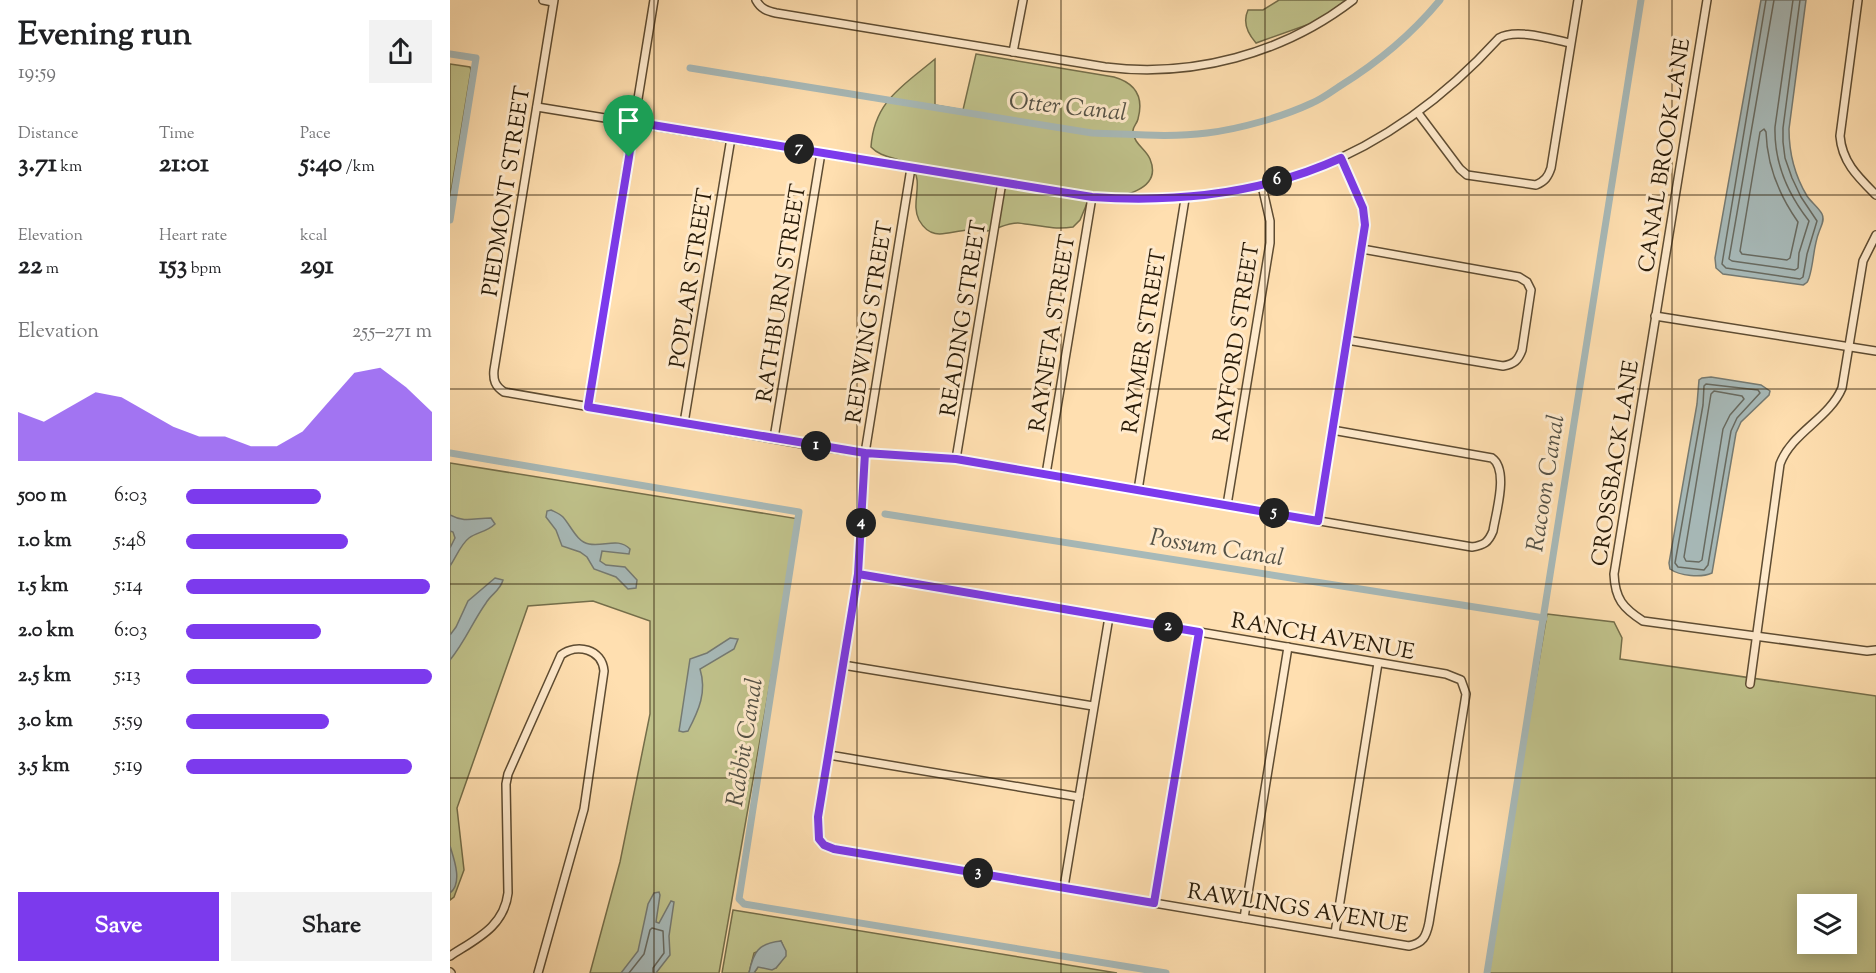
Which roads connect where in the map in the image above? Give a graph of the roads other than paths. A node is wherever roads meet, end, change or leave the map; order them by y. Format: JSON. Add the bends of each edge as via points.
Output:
{"nodes":[{"id":1,"x":543,"y":0,"type":"edge"},
{"id":2,"x":654,"y":0,"type":"edge"},
{"id":3,"x":1023,"y":0,"type":"edge"},
{"id":4,"x":1353,"y":0,"type":"edge"},
{"id":5,"x":1578,"y":0,"type":"edge"},
{"id":6,"x":1707,"y":0,"type":"edge"},
{"id":7,"x":1858,"y":0,"type":"edge"},
{"id":8,"x":553,"y":1,"type":"edge"},
{"id":9,"x":758,"y":3,"type":"edge"},
{"id":10,"x":1570,"y":42,"type":"junction"},
{"id":11,"x":1013,"y":52,"type":"junction"},
{"id":12,"x":537,"y":107,"type":"junction"},
{"id":13,"x":1418,"y":113,"type":"junction"},
{"id":14,"x":634,"y":122,"type":"junction"},
{"id":15,"x":731,"y":138,"type":"junction"},
{"id":16,"x":821,"y":153,"type":"junction"},
{"id":17,"x":1341,"y":158,"type":"junction"},
{"id":18,"x":911,"y":168,"type":"junction"},
{"id":19,"x":1002,"y":182,"type":"junction"},
{"id":20,"x":1262,"y":186,"type":"junction"},
{"id":21,"x":1876,"y":195,"type":"edge"},
{"id":22,"x":1092,"y":197,"type":"junction"},
{"id":23,"x":1185,"y":199,"type":"junction"},
{"id":24,"x":1876,"y":235,"type":"edge"},
{"id":25,"x":1362,"y":249,"type":"junction"},
{"id":26,"x":1655,"y":315,"type":"junction"},
{"id":27,"x":1347,"y":340,"type":"junction"},
{"id":28,"x":1849,"y":346,"type":"junction"},
{"id":29,"x":1876,"y":351,"type":"edge"},
{"id":30,"x":588,"y":407,"type":"junction"},
{"id":31,"x":684,"y":423,"type":"junction"},
{"id":32,"x":1332,"y":430,"type":"junction"},
{"id":33,"x":774,"y":438,"type":"junction"},
{"id":34,"x":865,"y":453,"type":"junction"},
{"id":35,"x":956,"y":459,"type":"junction"},
{"id":36,"x":1046,"y":474,"type":"junction"},
{"id":37,"x":1138,"y":490,"type":"junction"},
{"id":38,"x":1227,"y":505,"type":"junction"},
{"id":39,"x":1318,"y":521,"type":"junction"},
{"id":40,"x":858,"y":574,"type":"junction"},
{"id":41,"x":1109,"y":617,"type":"junction"},
{"id":42,"x":1199,"y":632,"type":"junction"},
{"id":43,"x":1756,"y":636,"type":"junction"},
{"id":44,"x":1288,"y":647,"type":"junction"},
{"id":45,"x":1876,"y":650,"type":"edge"},
{"id":46,"x":1378,"y":663,"type":"junction"},
{"id":47,"x":843,"y":665,"type":"junction"},
{"id":48,"x":1750,"y":684,"type":"dead end"},
{"id":49,"x":1093,"y":706,"type":"junction"},
{"id":50,"x":829,"y":755,"type":"junction"},
{"id":51,"x":1079,"y":797,"type":"junction"},
{"id":52,"x":819,"y":839,"type":"joint"},
{"id":53,"x":1064,"y":887,"type":"junction"},
{"id":54,"x":1154,"y":903,"type":"junction"},
{"id":55,"x":1244,"y":918,"type":"junction"},
{"id":56,"x":1335,"y":933,"type":"junction"},
{"id":57,"x":1419,"y":944,"type":"joint"},
{"id":58,"x":450,"y":956,"type":"edge"},
{"id":59,"x":538,"y":973,"type":"edge"}],
"edges":[{"from":1,"to":8,"type":"street"},
{"from":2,"to":14,"type":"street"},
{"from":3,"to":11,"type":"street"},
{"from":4,"to":11,"type":"street","via":[[1283,42],[1197,67],[1125,69]]},
{"from":5,"to":10,"type":"street"},
{"from":6,"to":26,"type":"street","name":"CANAL BROOK LANE"},
{"from":7,"to":21,"type":"street","via":[[1840,136],[1849,166]]},
{"from":8,"to":12,"type":"street","name":"PIEDMONT STREET"},
{"from":9,"to":11,"type":"street","via":[[776,14]]},
{"from":10,"to":13,"type":"street","via":[[1505,34],[1450,88]]},
{"from":10,"to":13,"type":"street","via":[[1549,177],[1536,185],[1467,175]]},
{"from":12,"to":14,"type":"street"},
{"from":12,"to":30,"type":"street","name":"PIEDMONT STREET","via":[[493,378],[496,387],[512,395]]},
{"from":13,"to":17,"type":"street"},
{"from":14,"to":15,"type":"street"},
{"from":14,"to":30,"type":"street"},
{"from":15,"to":16,"type":"street"},
{"from":15,"to":31,"type":"street","name":"POPLAR STREET"},
{"from":16,"to":18,"type":"street"},
{"from":16,"to":33,"type":"street","name":"RATHBURN STREET"},
{"from":17,"to":20,"type":"street"},
{"from":17,"to":25,"type":"street","via":[[1365,217]]},
{"from":18,"to":19,"type":"street"},
{"from":18,"to":34,"type":"street","name":"REDWING STREET"},
{"from":19,"to":22,"type":"street"},
{"from":19,"to":35,"type":"street","name":"READING STREET"},
{"from":20,"to":23,"type":"street"},
{"from":20,"to":38,"type":"street","name":"RAYFORD STREET","via":[[1270,221],[1270,243]]},
{"from":22,"to":23,"type":"street"},
{"from":22,"to":36,"type":"street","name":"RAYNETA STREET"},
{"from":23,"to":37,"type":"street","name":"RAYMER STREET"},
{"from":24,"to":28,"type":"street","via":[[1863,261]]},
{"from":25,"to":27,"type":"street"},
{"from":25,"to":27,"type":"street","via":[[1519,277],[1531,290],[1529,308],[1522,350],[1514,364],[1496,365]]},
{"from":26,"to":28,"type":"street"},
{"from":26,"to":43,"type":"street","name":"CROSSBACK LANE","via":[[1614,587],[1628,612],[1643,621]]},
{"from":27,"to":32,"type":"street"},
{"from":28,"to":29,"type":"street"},
{"from":28,"to":43,"type":"street","via":[[1838,397],[1787,449],[1780,464]]},
{"from":30,"to":31,"type":"street"},
{"from":31,"to":33,"type":"street"},
{"from":32,"to":39,"type":"street"},
{"from":32,"to":39,"type":"street","via":[[1485,456],[1498,462],[1502,471],[1490,540],[1484,545],[1472,547]]},
{"from":33,"to":34,"type":"street"},
{"from":34,"to":35,"type":"street"},
{"from":34,"to":40,"type":"street","name":"REDWING STREET"},
{"from":35,"to":36,"type":"street"},
{"from":36,"to":37,"type":"street"},
{"from":37,"to":38,"type":"street"},
{"from":38,"to":39,"type":"street"},
{"from":40,"to":41,"type":"street","name":"RANCH AVENUE"},
{"from":40,"to":47,"type":"street","name":"REDWING STREET"},
{"from":41,"to":42,"type":"street","name":"RANCH AVENUE"},
{"from":41,"to":49,"type":"street"},
{"from":42,"to":44,"type":"street","name":"RANCH AVENUE"},
{"from":42,"to":54,"type":"street"},
{"from":43,"to":45,"type":"street","name":"CROSSBACK LANE"},
{"from":43,"to":48,"type":"street"},
{"from":44,"to":46,"type":"street","name":"RANCH AVENUE"},
{"from":44,"to":55,"type":"street"},
{"from":46,"to":56,"type":"street"},
{"from":46,"to":57,"type":"street","name":"RANCH AVENUE","via":[[1446,674],[1461,680],[1466,694],[1429,923]]},
{"from":47,"to":49,"type":"street"},
{"from":47,"to":50,"type":"street","name":"REDWING STREET"},
{"from":49,"to":51,"type":"street"},
{"from":50,"to":51,"type":"street"},
{"from":50,"to":52,"type":"street","name":"REDWING STREET","via":[[817,825]]},
{"from":51,"to":53,"type":"street"},
{"from":52,"to":53,"type":"street","name":"RAWLINGS AVENUE","via":[[834,849]]},
{"from":53,"to":54,"type":"street","name":"RAWLINGS AVENUE"},
{"from":54,"to":55,"type":"street","name":"RAWLINGS AVENUE"},
{"from":55,"to":56,"type":"street","name":"RAWLINGS AVENUE"},
{"from":56,"to":57,"type":"street","name":"RAWLINGS AVENUE","via":[[1409,946]]},
{"from":58,"to":59,"type":"street","via":[[495,925],[504,909],[508,893],[508,774],[561,655],[584,650],[599,656],[604,671],[589,783]]}]}
